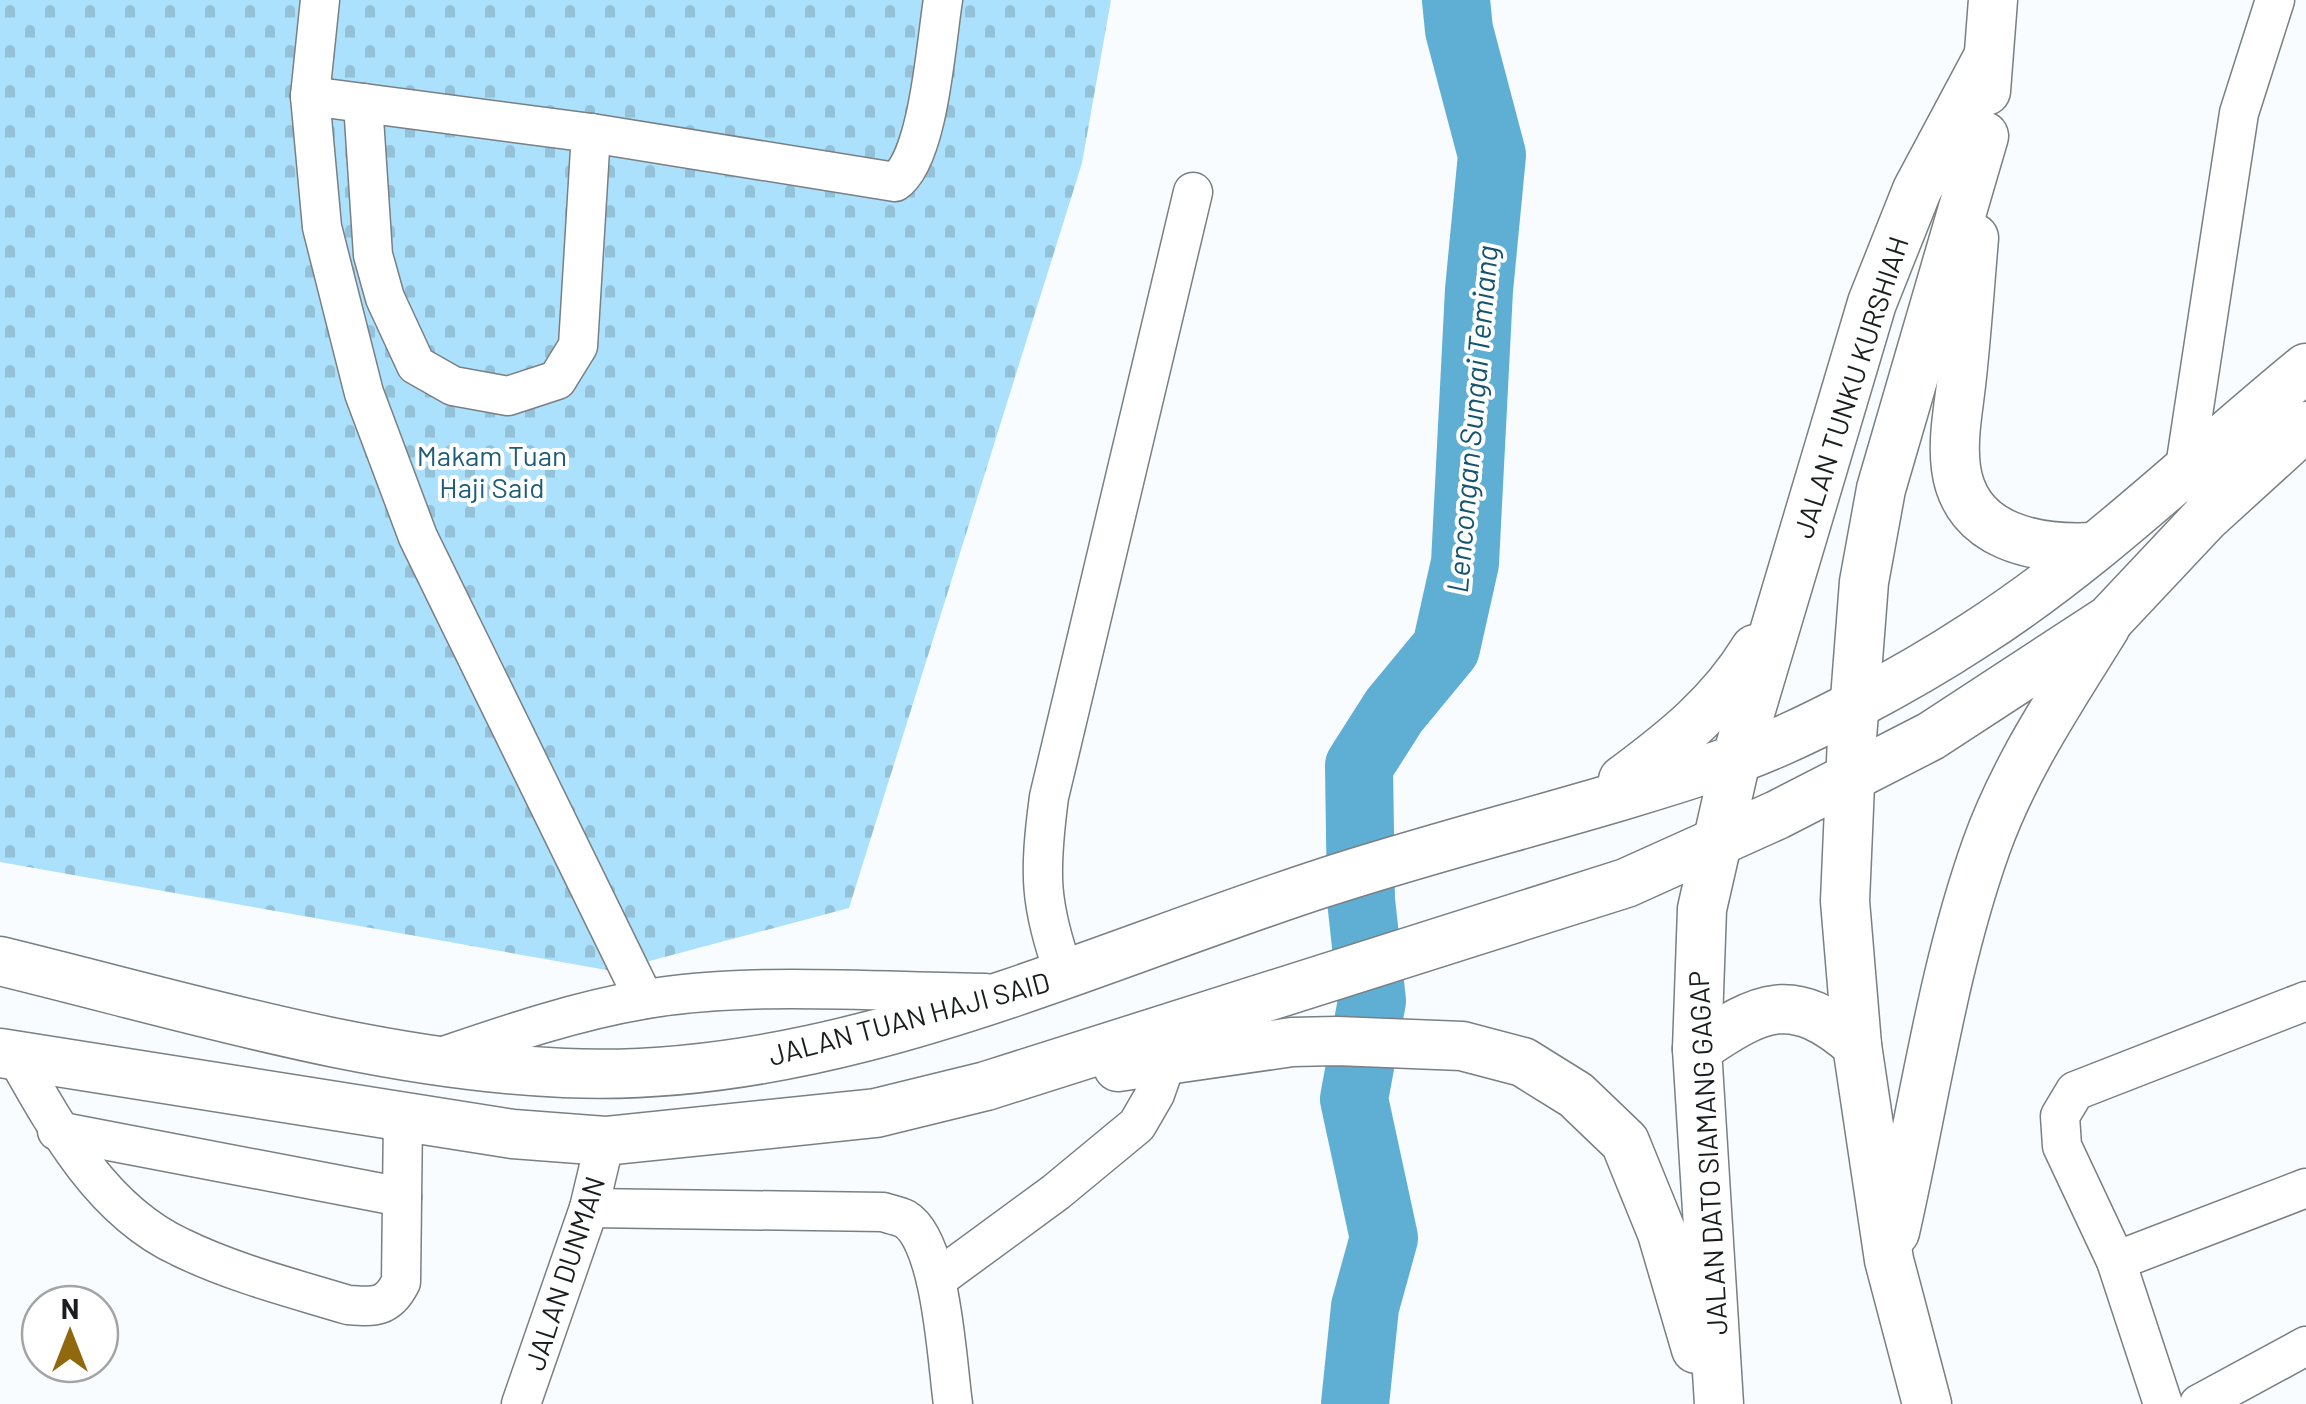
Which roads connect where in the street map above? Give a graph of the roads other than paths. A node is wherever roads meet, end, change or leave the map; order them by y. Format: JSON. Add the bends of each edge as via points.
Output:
{"nodes":[{"id":1,"x":320,"y":0,"type":"edge"},
{"id":2,"x":943,"y":0,"type":"edge"},
{"id":3,"x":1993,"y":0,"type":"edge"},
{"id":4,"x":2275,"y":0,"type":"edge"},
{"id":5,"x":1988,"y":59,"type":"junction"},
{"id":6,"x":310,"y":96,"type":"junction"},
{"id":7,"x":362,"y":103,"type":"junction"},
{"id":8,"x":591,"y":132,"type":"junction"},
{"id":9,"x":1984,"y":136,"type":"junction"},
{"id":10,"x":1193,"y":192,"type":"dead end"},
{"id":11,"x":416,"y":365,"type":"junction"},
{"id":12,"x":2306,"y":368,"type":"edge"},
{"id":13,"x":364,"y":393,"type":"junction"},
{"id":14,"x":2306,"y":426,"type":"edge"},
{"id":15,"x":2185,"y":468,"type":"junction"},
{"id":16,"x":2205,"y":518,"type":"junction"},
{"id":17,"x":2094,"y":547,"type":"junction"},
{"id":18,"x":1778,"y":611,"type":"junction"},
{"id":19,"x":2110,"y":619,"type":"junction"},
{"id":20,"x":1853,"y":739,"type":"junction"},
{"id":21,"x":1736,"y":760,"type":"junction"},
{"id":22,"x":1596,"y":800,"type":"junction"},
{"id":23,"x":1715,"y":845,"type":"junction"},
{"id":24,"x":0,"y":962,"type":"edge"},
{"id":25,"x":1065,"y":976,"type":"junction"},
{"id":26,"x":1010,"y":992,"type":"junction"},
{"id":27,"x":644,"y":999,"type":"junction"},
{"id":28,"x":2306,"y":1000,"type":"edge"},
{"id":29,"x":1857,"y":1045,"type":"junction"},
{"id":30,"x":1697,"y":1049,"type":"junction"},
{"id":31,"x":8,"y":1055,"type":"edge"},
{"id":32,"x":433,"y":1060,"type":"junction"},
{"id":33,"x":1167,"y":1060,"type":"junction"},
{"id":34,"x":986,"y":1086,"type":"junction"},
{"id":35,"x":403,"y":1117,"type":"junction"},
{"id":36,"x":58,"y":1131,"type":"junction"},
{"id":37,"x":605,"y":1141,"type":"junction"},
{"id":38,"x":2306,"y":1188,"type":"edge"},
{"id":39,"x":402,"y":1198,"type":"junction"},
{"id":40,"x":590,"y":1208,"type":"junction"},
{"id":41,"x":1889,"y":1260,"type":"junction"},
{"id":42,"x":2116,"y":1261,"type":"junction"},
{"id":43,"x":936,"y":1280,"type":"junction"},
{"id":44,"x":2306,"y":1346,"type":"edge"},
{"id":45,"x":520,"y":1404,"type":"edge"},
{"id":46,"x":953,"y":1404,"type":"edge"},
{"id":47,"x":1716,"y":1404,"type":"edge"},
{"id":48,"x":1927,"y":1404,"type":"edge"},
{"id":49,"x":2163,"y":1404,"type":"edge"},
{"id":50,"x":2199,"y":1404,"type":"edge"}],
"edges":[{"from":1,"to":6,"type":"street"},
{"from":2,"to":8,"type":"street","via":[[917,149],[906,174],[894,182]]},
{"from":3,"to":5,"type":"main road","name":"JALAN TUNKU KURSHIAH"},
{"from":4,"to":15,"type":"street","via":[[2239,113]]},
{"from":5,"to":9,"type":"main road"},
{"from":5,"to":18,"type":"main road","name":"JALAN TUNKU KURSHIAH","via":[[1917,190],[1872,303]]},
{"from":6,"to":7,"type":"street"},
{"from":6,"to":13,"type":"street","via":[[322,227]]},
{"from":7,"to":8,"type":"street"},
{"from":7,"to":11,"type":"street","via":[[373,255]]},
{"from":8,"to":11,"type":"street","via":[[578,346],[556,380],[508,396],[453,386]]},
{"from":9,"to":17,"type":"main road","via":[[1956,471],[1969,503],[1996,531],[2051,550]]},
{"from":9,"to":20,"type":"main road","via":[[1881,490],[1864,582]]},
{"from":10,"to":25,"type":"street","via":[[1049,797],[1040,866],[1044,918]]},
{"from":11,"to":13,"type":"street"},
{"from":12,"to":15,"type":"main road"},
{"from":13,"to":27,"type":"street","via":[[418,536]]},
{"from":14,"to":16,"type":"main road"},
{"from":15,"to":16,"type":"street"},
{"from":15,"to":17,"type":"main road"},
{"from":16,"to":19,"type":"main road"},
{"from":17,"to":20,"type":"main road"},
{"from":18,"to":21,"type":"main road","name":"JALAN DATO SIAMANG GAGAP"},
{"from":18,"to":22,"type":"main road","via":[[1731,688],[1676,741]]},
{"from":19,"to":20,"type":"main road","via":[[1931,736]]},
{"from":19,"to":41,"type":"main road","via":[[2032,746],[1986,846],[1950,977]]},
{"from":20,"to":21,"type":"main road","name":"JALAN TUAN HAJI SAID"},
{"from":20,"to":23,"type":"main road"},
{"from":20,"to":29,"type":"main road","via":[[1845,901]]},
{"from":21,"to":22,"type":"main road","name":"JALAN TUAN HAJI SAID"},
{"from":21,"to":23,"type":"main road","name":"JALAN DATO SIAMANG GAGAP"},
{"from":22,"to":25,"type":"main road","name":"JALAN TUAN HAJI SAID","via":[[1316,885]]},
{"from":23,"to":30,"type":"main road","name":"JALAN DATO SIAMANG GAGAP","via":[[1702,909]]},
{"from":23,"to":34,"type":"main road","via":[[1626,883],[1455,940]]},
{"from":24,"to":32,"type":"main road","name":"JALAN TUAN HAJI SAID"},
{"from":25,"to":26,"type":"main road","name":"JALAN TUAN HAJI SAID"},
{"from":26,"to":27,"type":"street","via":[[741,992]]},
{"from":26,"to":32,"type":"main road","name":"JALAN TUAN HAJI SAID","via":[[805,1052],[688,1069],[566,1074]]},
{"from":27,"to":32,"type":"street"},
{"from":28,"to":42,"type":"street","via":[[2075,1091],[2060,1116],[2062,1146]]},
{"from":29,"to":30,"type":"main road","via":[[1827,1019],[1792,1010],[1758,1011]]},
{"from":29,"to":41,"type":"main road"},
{"from":30,"to":47,"type":"main road","name":"JALAN DATO SIAMANG GAGAP"},
{"from":31,"to":35,"type":"main road"},
{"from":31,"to":36,"type":"street"},
{"from":33,"to":34,"type":"main road"},
{"from":33,"to":43,"type":"street","via":[[1136,1125]]},
{"from":33,"to":47,"type":"main road","via":[[1292,1042],[1462,1046],[1522,1062],[1576,1095],[1625,1142],[1662,1232]]},
{"from":34,"to":37,"type":"main road","via":[[876,1113]]},
{"from":35,"to":37,"type":"main road"},
{"from":35,"to":39,"type":"street"},
{"from":36,"to":39,"type":"street"},
{"from":36,"to":39,"type":"street","via":[[124,1207],[177,1246],[348,1305],[378,1307],[393,1298],[400,1282]]},
{"from":37,"to":40,"type":"street","name":"JALAN DUNMAN"},
{"from":38,"to":42,"type":"street"},
{"from":40,"to":43,"type":"street","via":[[882,1212],[907,1220],[924,1242]]},
{"from":40,"to":45,"type":"street","name":"JALAN DUNMAN"},
{"from":41,"to":48,"type":"main road"},
{"from":42,"to":49,"type":"street"},
{"from":43,"to":46,"type":"street"},
{"from":44,"to":50,"type":"street"}]}
